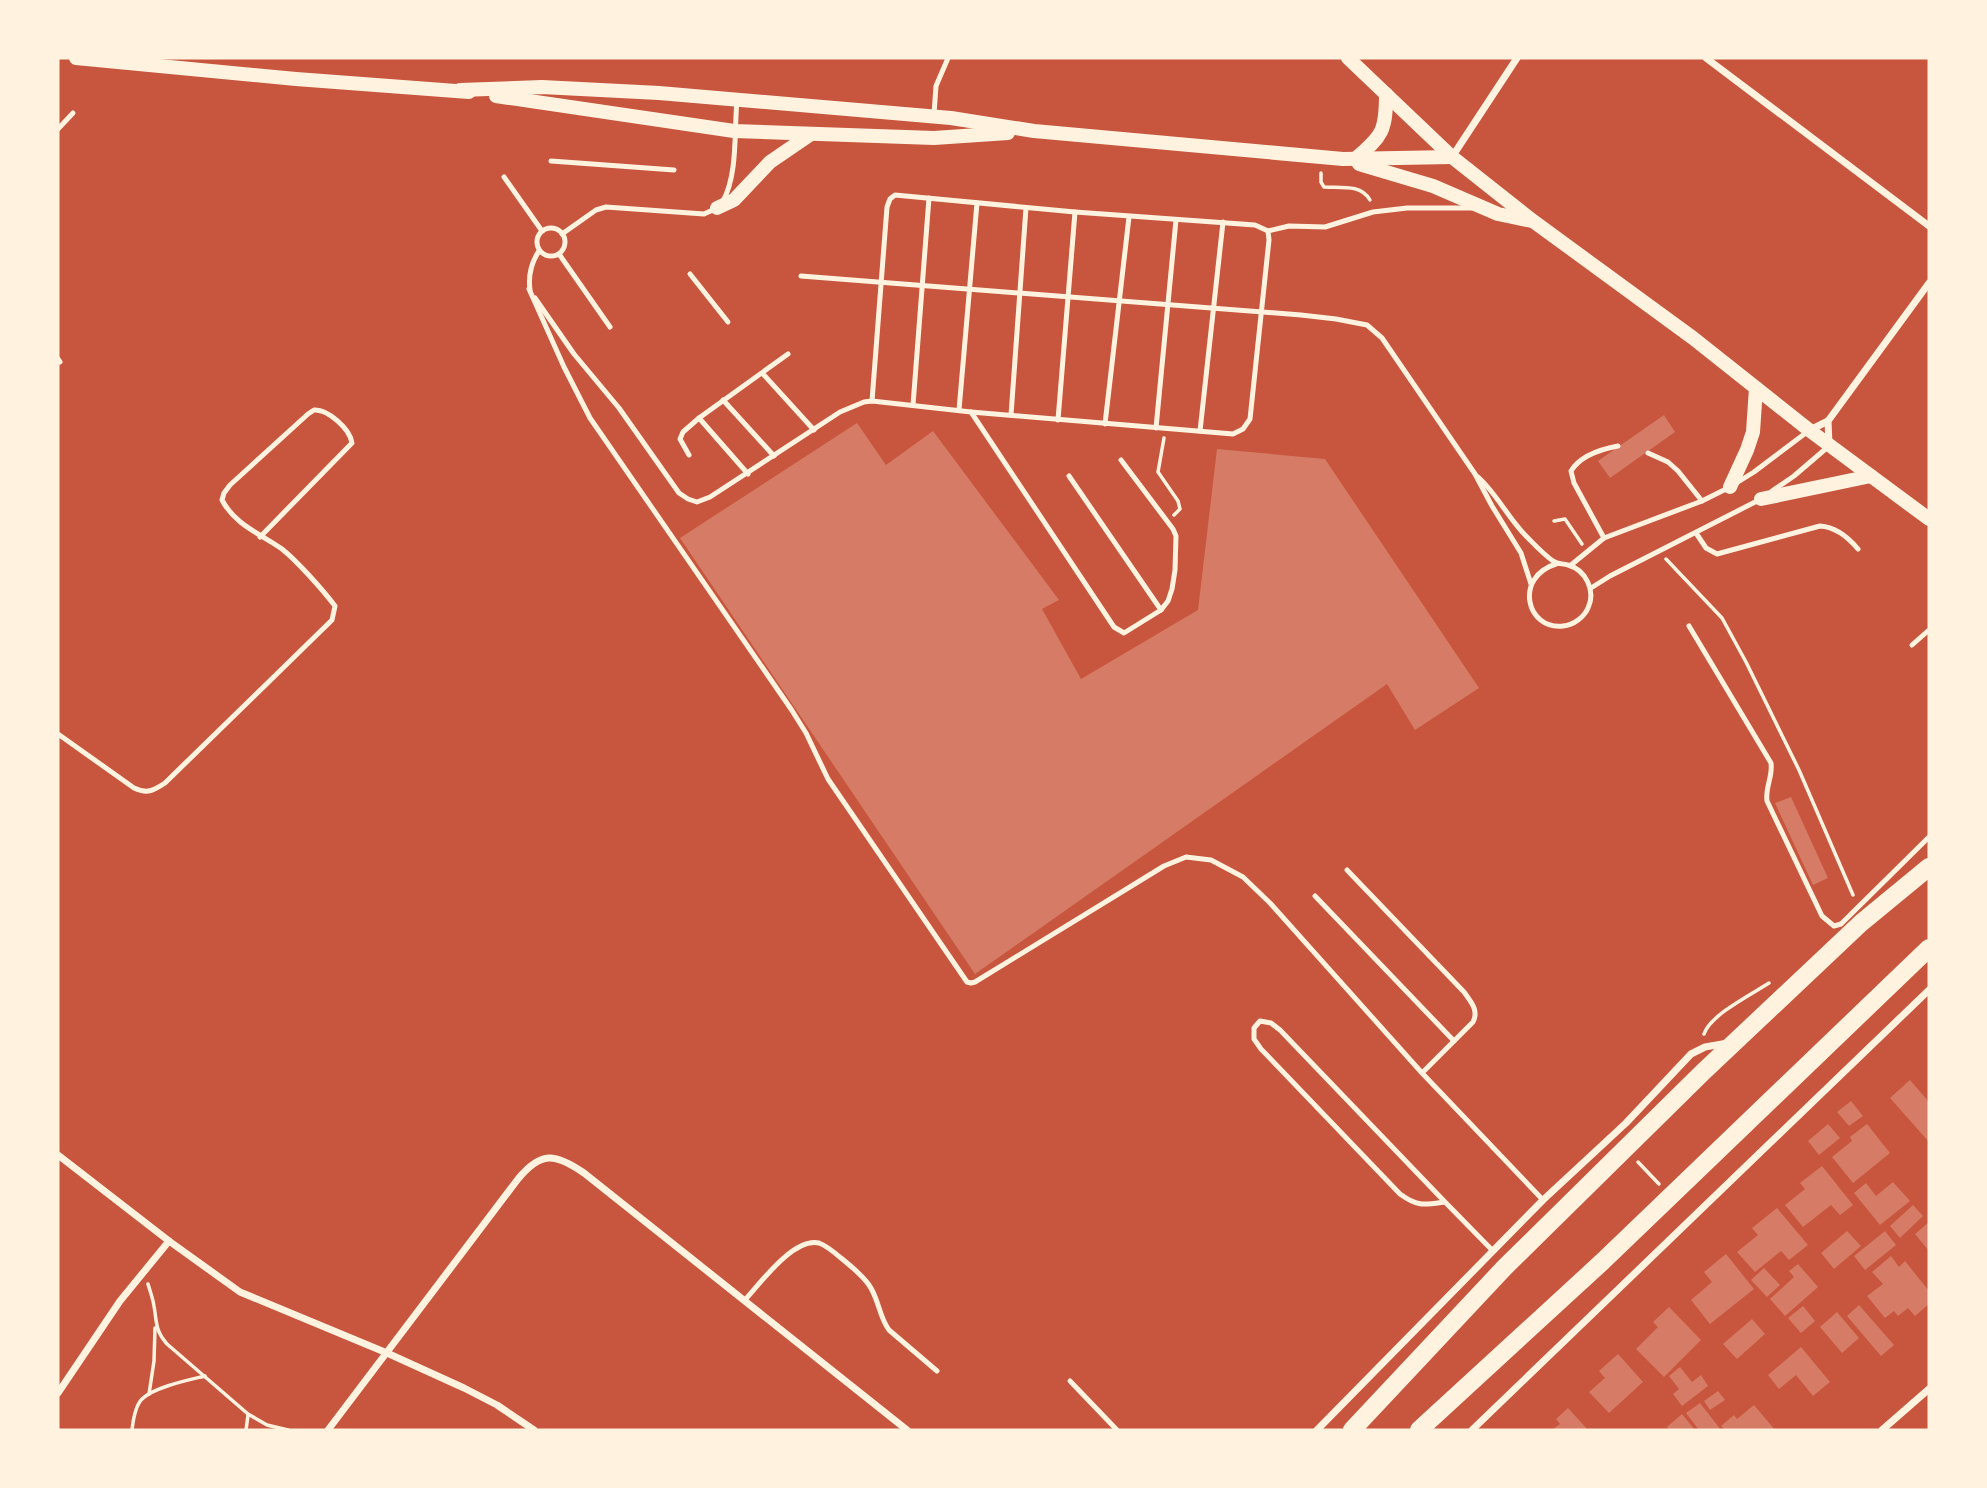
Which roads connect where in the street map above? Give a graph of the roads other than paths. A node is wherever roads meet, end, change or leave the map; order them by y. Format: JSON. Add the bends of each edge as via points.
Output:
{"nodes":[{"id":1,"x":76,"y":58,"type":"edge"},
{"id":2,"x":948,"y":58,"type":"edge"},
{"id":3,"x":1348,"y":58,"type":"edge"},
{"id":4,"x":1517,"y":58,"type":"edge"},
{"id":5,"x":1706,"y":58,"type":"edge"},
{"id":6,"x":460,"y":90,"type":"junction"},
{"id":7,"x":1387,"y":94,"type":"junction"},
{"id":8,"x":737,"y":100,"type":"junction"},
{"id":9,"x":73,"y":113,"type":"dead end"},
{"id":10,"x":933,"y":117,"type":"junction"},
{"id":11,"x":58,"y":129,"type":"edge"},
{"id":12,"x":734,"y":131,"type":"junction"},
{"id":13,"x":1034,"y":131,"type":"junction"},
{"id":14,"x":811,"y":134,"type":"junction"},
{"id":15,"x":1452,"y":157,"type":"junction"},
{"id":16,"x":1349,"y":159,"type":"junction"},
{"id":17,"x":551,"y":161,"type":"dead end"},
{"id":18,"x":674,"y":170,"type":"dead end"},
{"id":19,"x":504,"y":177,"type":"dead end"},
{"id":20,"x":929,"y":198,"type":"junction"},
{"id":21,"x":977,"y":203,"type":"junction"},
{"id":22,"x":717,"y":208,"type":"junction"},
{"id":23,"x":1027,"y":208,"type":"junction"},
{"id":24,"x":1485,"y":208,"type":"junction"},
{"id":25,"x":1075,"y":212,"type":"junction"},
{"id":26,"x":1129,"y":216,"type":"junction"},
{"id":27,"x":1176,"y":220,"type":"junction"},
{"id":28,"x":1533,"y":221,"type":"junction"},
{"id":29,"x":1223,"y":222,"type":"junction"},
{"id":30,"x":1929,"y":226,"type":"edge"},
{"id":31,"x":542,"y":231,"type":"junction"},
{"id":32,"x":1268,"y":231,"type":"junction"},
{"id":33,"x":562,"y":234,"type":"junction"},
{"id":34,"x":539,"y":251,"type":"junction"},
{"id":35,"x":559,"y":254,"type":"junction"},
{"id":36,"x":690,"y":274,"type":"dead end"},
{"id":37,"x":801,"y":276,"type":"dead end"},
{"id":38,"x":1929,"y":283,"type":"edge"},
{"id":39,"x":529,"y":289,"type":"junction"},
{"id":40,"x":728,"y":322,"type":"dead end"},
{"id":41,"x":610,"y":327,"type":"dead end"},
{"id":42,"x":788,"y":355,"type":"dead end"},
{"id":43,"x":763,"y":373,"type":"junction"},
{"id":44,"x":1756,"y":388,"type":"junction"},
{"id":45,"x":723,"y":400,"type":"junction"},
{"id":46,"x":872,"y":401,"type":"junction"},
{"id":47,"x":913,"y":405,"type":"junction"},
{"id":48,"x":959,"y":410,"type":"junction"},
{"id":49,"x":971,"y":412,"type":"junction"},
{"id":50,"x":1011,"y":415,"type":"junction"},
{"id":51,"x":699,"y":418,"type":"junction"},
{"id":52,"x":1058,"y":420,"type":"junction"},
{"id":53,"x":1828,"y":421,"type":"junction"},
{"id":54,"x":1105,"y":424,"type":"junction"},
{"id":55,"x":1156,"y":428,"type":"junction"},
{"id":56,"x":814,"y":430,"type":"junction"},
{"id":57,"x":1809,"y":430,"type":"junction"},
{"id":58,"x":1200,"y":431,"type":"junction"},
{"id":59,"x":1618,"y":446,"type":"dead end"},
{"id":60,"x":1829,"y":446,"type":"junction"},
{"id":61,"x":1647,"y":453,"type":"dead end"},
{"id":62,"x":689,"y":455,"type":"dead end"},
{"id":63,"x":774,"y":456,"type":"junction"},
{"id":64,"x":1121,"y":460,"type":"dead end"},
{"id":65,"x":747,"y":474,"type":"junction"},
{"id":66,"x":1475,"y":474,"type":"junction"},
{"id":67,"x":1069,"y":476,"type":"dead end"},
{"id":68,"x":1871,"y":476,"type":"junction"},
{"id":69,"x":1730,"y":486,"type":"junction"},
{"id":70,"x":1760,"y":499,"type":"junction"},
{"id":71,"x":1702,"y":501,"type":"junction"},
{"id":72,"x":1929,"y":519,"type":"edge"},
{"id":73,"x":1696,"y":533,"type":"junction"},
{"id":74,"x":260,"y":537,"type":"junction"},
{"id":75,"x":1604,"y":538,"type":"junction"},
{"id":76,"x":1858,"y":549,"type":"dead end"},
{"id":77,"x":1556,"y":564,"type":"junction"},
{"id":78,"x":1572,"y":565,"type":"junction"},
{"id":79,"x":1531,"y":584,"type":"junction"},
{"id":80,"x":1591,"y":588,"type":"junction"},
{"id":81,"x":1161,"y":610,"type":"junction"},
{"id":82,"x":1689,"y":626,"type":"dead end"},
{"id":83,"x":1929,"y":630,"type":"edge"},
{"id":84,"x":1912,"y":645,"type":"dead end"},
{"id":85,"x":58,"y":734,"type":"edge"},
{"id":86,"x":1929,"y":837,"type":"edge"},
{"id":87,"x":1929,"y":867,"type":"edge"},
{"id":88,"x":1347,"y":870,"type":"dead end"},
{"id":89,"x":1315,"y":896,"type":"dead end"},
{"id":90,"x":1929,"y":948,"type":"edge"},
{"id":91,"x":1929,"y":990,"type":"edge"},
{"id":92,"x":1454,"y":1041,"type":"junction"},
{"id":93,"x":1735,"y":1042,"type":"junction"},
{"id":94,"x":1422,"y":1073,"type":"junction"},
{"id":95,"x":58,"y":1155,"type":"edge"},
{"id":96,"x":1543,"y":1200,"type":"junction"},
{"id":97,"x":1445,"y":1202,"type":"junction"},
{"id":98,"x":169,"y":1241,"type":"junction"},
{"id":99,"x":1493,"y":1251,"type":"junction"},
{"id":100,"x":744,"y":1301,"type":"junction"},
{"id":101,"x":387,"y":1353,"type":"junction"},
{"id":102,"x":937,"y":1371,"type":"dead end"},
{"id":103,"x":1070,"y":1381,"type":"dead end"},
{"id":104,"x":1929,"y":1389,"type":"edge"},
{"id":105,"x":58,"y":1393,"type":"edge"},
{"id":106,"x":328,"y":1430,"type":"edge"},
{"id":107,"x":534,"y":1430,"type":"edge"},
{"id":108,"x":908,"y":1430,"type":"edge"},
{"id":109,"x":1117,"y":1430,"type":"edge"},
{"id":110,"x":1317,"y":1430,"type":"edge"},
{"id":111,"x":1352,"y":1430,"type":"edge"},
{"id":112,"x":1419,"y":1430,"type":"edge"},
{"id":113,"x":1472,"y":1430,"type":"edge"},
{"id":114,"x":1882,"y":1430,"type":"edge"}],
"edges":[{"from":1,"to":6,"type":"main road"},
{"from":2,"to":10,"type":"lane","via":[[936,86]]},
{"from":3,"to":7,"type":"main road"},
{"from":4,"to":15,"type":"street"},
{"from":5,"to":30,"type":"street"},
{"from":6,"to":8,"type":"main road","via":[[542,87]]},
{"from":6,"to":12,"type":"main road"},
{"from":7,"to":15,"type":"main road"},
{"from":7,"to":16,"type":"main road","via":[[1382,132],[1373,144]]},
{"from":8,"to":10,"type":"main road"},
{"from":8,"to":12,"type":"lane"},
{"from":9,"to":11,"type":"lane"},
{"from":10,"to":13,"type":"main road"},
{"from":12,"to":14,"type":"main road"},
{"from":12,"to":22,"type":"lane","via":[[730,180]]},
{"from":13,"to":14,"type":"main road","via":[[934,138]]},
{"from":13,"to":16,"type":"main road"},
{"from":14,"to":22,"type":"main road","via":[[770,162],[734,200]]},
{"from":15,"to":16,"type":"main road"},
{"from":15,"to":28,"type":"main road"},
{"from":16,"to":24,"type":"main road"},
{"from":17,"to":18,"type":"lane"},
{"from":19,"to":31,"type":"lane"},
{"from":20,"to":21,"type":"lane"},
{"from":20,"to":46,"type":"lane","via":[[895,195],[887,207]]},
{"from":20,"to":47,"type":"lane"},
{"from":21,"to":23,"type":"lane"},
{"from":21,"to":48,"type":"lane"},
{"from":22,"to":33,"type":"lane","via":[[705,214],[606,207]]},
{"from":23,"to":25,"type":"lane"},
{"from":23,"to":50,"type":"lane"},
{"from":24,"to":28,"type":"main road"},
{"from":24,"to":32,"type":"lane","via":[[1407,208],[1373,212],[1325,227],[1289,226]]},
{"from":25,"to":26,"type":"lane"},
{"from":25,"to":52,"type":"lane"},
{"from":26,"to":27,"type":"lane"},
{"from":26,"to":54,"type":"lane"},
{"from":27,"to":29,"type":"lane"},
{"from":27,"to":55,"type":"lane"},
{"from":28,"to":44,"type":"main road"},
{"from":29,"to":32,"type":"lane"},
{"from":29,"to":58,"type":"lane"},
{"from":31,"to":33,"type":"lane","via":[[557,229]]},
{"from":31,"to":34,"type":"lane"},
{"from":32,"to":58,"type":"lane","via":[[1250,419],[1233,434]]},
{"from":33,"to":35,"type":"lane","via":[[564,248]]},
{"from":34,"to":35,"type":"lane","via":[[552,257]]},
{"from":34,"to":39,"type":"lane","via":[[532,261]]},
{"from":35,"to":41,"type":"lane"},
{"from":36,"to":40,"type":"lane"},
{"from":37,"to":66,"type":"lane","via":[[1287,314],[1367,325],[1382,338]]},
{"from":38,"to":53,"type":"street"},
{"from":39,"to":65,"type":"lane","via":[[679,493],[697,502]]},
{"from":39,"to":94,"type":"lane","via":[[590,418],[791,709],[828,779],[967,982],[975,982],[1164,866],[1186,856],[1211,860],[1243,877],[1270,903]]},
{"from":42,"to":43,"type":"lane"},
{"from":43,"to":45,"type":"lane"},
{"from":43,"to":56,"type":"lane"},
{"from":44,"to":57,"type":"main road"},
{"from":44,"to":69,"type":"main road","via":[[1753,432]]},
{"from":45,"to":51,"type":"lane"},
{"from":45,"to":63,"type":"lane"},
{"from":46,"to":47,"type":"lane"},
{"from":46,"to":56,"type":"lane","via":[[840,412]]},
{"from":47,"to":48,"type":"lane"},
{"from":48,"to":49,"type":"lane"},
{"from":49,"to":50,"type":"lane"},
{"from":49,"to":81,"type":"lane","via":[[1118,631],[1124,633]]},
{"from":50,"to":52,"type":"lane"},
{"from":51,"to":62,"type":"lane","via":[[680,439]]},
{"from":51,"to":65,"type":"lane"},
{"from":52,"to":54,"type":"lane"},
{"from":53,"to":57,"type":"street"},
{"from":53,"to":60,"type":"street"},
{"from":54,"to":55,"type":"lane"},
{"from":55,"to":58,"type":"lane"},
{"from":56,"to":63,"type":"lane"},
{"from":57,"to":60,"type":"main road"},
{"from":57,"to":69,"type":"lane"},
{"from":59,"to":75,"type":"lane","via":[[1603,449],[1571,471]]},
{"from":60,"to":68,"type":"main road"},
{"from":60,"to":70,"type":"lane"},
{"from":61,"to":71,"type":"lane","via":[[1668,462]]},
{"from":63,"to":65,"type":"lane"},
{"from":64,"to":81,"type":"lane","via":[[1176,536],[1172,589]]},
{"from":66,"to":77,"type":"lane","via":[[1518,528]]},
{"from":66,"to":79,"type":"lane","via":[[1521,553]]},
{"from":67,"to":81,"type":"lane"},
{"from":68,"to":70,"type":"main road"},
{"from":68,"to":72,"type":"main road"},
{"from":69,"to":71,"type":"lane"},
{"from":70,"to":73,"type":"lane"},
{"from":71,"to":75,"type":"lane"},
{"from":73,"to":76,"type":"lane","via":[[1706,548],[1717,554],[1820,526],[1830,527]]},
{"from":73,"to":80,"type":"lane"},
{"from":74,"to":74,"type":"lane","via":[[233,515],[222,496],[314,410],[326,412],[348,431],[353,440],[349,448]]},
{"from":74,"to":85,"type":"lane","via":[[284,551],[328,597],[335,606],[332,620],[152,792],[134,788]]},
{"from":75,"to":78,"type":"lane"},
{"from":77,"to":78,"type":"lane"},
{"from":77,"to":79,"type":"lane","via":[[1536,574]]},
{"from":78,"to":80,"type":"lane"},
{"from":79,"to":80,"type":"lane","via":[[1529,594],[1536,614],[1563,626],[1582,617]]},
{"from":82,"to":86,"type":"lane","via":[[1771,763],[1767,801],[1822,916],[1834,926],[1841,924]]},
{"from":83,"to":84,"type":"lane"},
{"from":87,"to":93,"type":"main road","via":[[1861,923]]},
{"from":88,"to":92,"type":"lane","via":[[1474,1006],[1472,1022]]},
{"from":89,"to":92,"type":"lane"},
{"from":90,"to":112,"type":"main road"},
{"from":91,"to":113,"type":"street"},
{"from":92,"to":94,"type":"lane"},
{"from":93,"to":96,"type":"street","via":[[1691,1054]]},
{"from":93,"to":111,"type":"main road","via":[[1504,1268]]},
{"from":94,"to":96,"type":"lane"},
{"from":95,"to":98,"type":"street"},
{"from":96,"to":99,"type":"street"},
{"from":97,"to":97,"type":"lane","via":[[1422,1205],[1400,1194],[1261,1049],[1254,1028],[1261,1021],[1280,1030]]},
{"from":97,"to":99,"type":"lane"},
{"from":98,"to":101,"type":"street","via":[[254,1299]]},
{"from":98,"to":105,"type":"street","via":[[120,1301]]},
{"from":99,"to":110,"type":"street"},
{"from":100,"to":101,"type":"street","via":[[584,1173],[563,1160],[544,1158],[526,1169]]},
{"from":100,"to":102,"type":"lane","via":[[792,1250],[817,1242],[867,1281],[889,1330]]},
{"from":100,"to":108,"type":"street"},
{"from":101,"to":106,"type":"street"},
{"from":101,"to":107,"type":"street","via":[[475,1393]]},
{"from":103,"to":109,"type":"lane"},
{"from":104,"to":114,"type":"street"}]}
